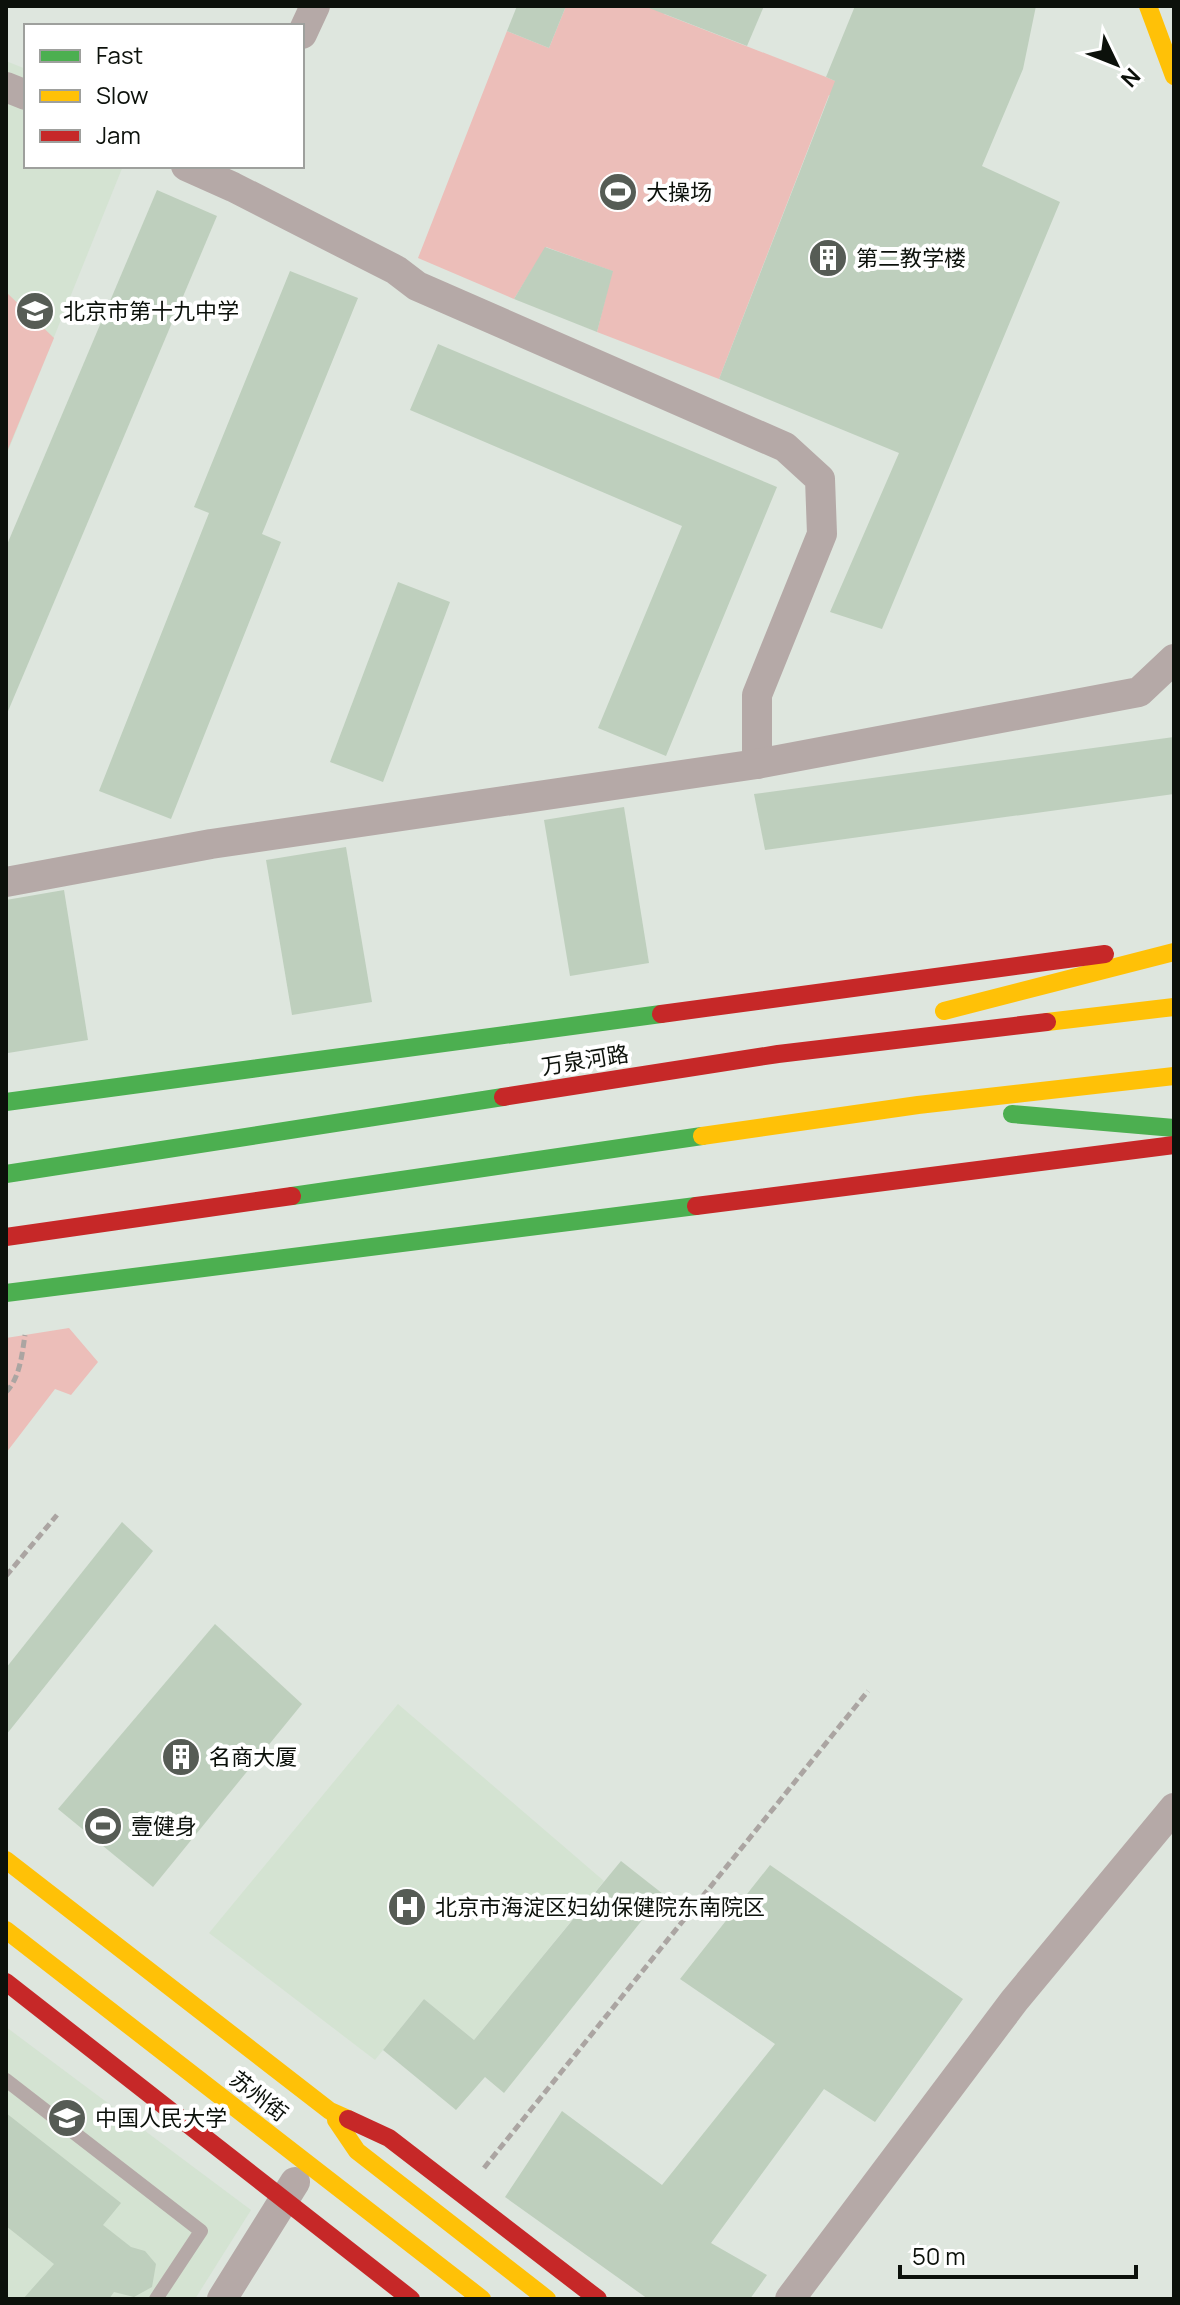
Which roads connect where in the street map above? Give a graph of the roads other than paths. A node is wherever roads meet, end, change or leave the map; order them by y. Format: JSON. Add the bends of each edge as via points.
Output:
{"nodes":[{"id":1,"x":315,"y":6,"type":"edge"},
{"id":2,"x":1148,"y":6,"type":"edge"},
{"id":3,"x":1166,"y":6,"type":"edge"},
{"id":4,"x":1174,"y":7,"type":"edge"},
{"id":5,"x":304,"y":30,"type":"edge"},
{"id":6,"x":1174,"y":76,"type":"edge"},
{"id":7,"x":196,"y":168,"type":"edge"},
{"id":8,"x":238,"y":176,"type":"edge"},
{"id":9,"x":1174,"y":659,"type":"edge"},
{"id":10,"x":757,"y":764,"type":"junction"},
{"id":11,"x":6,"y":882,"type":"edge"},
{"id":12,"x":1174,"y":946,"type":"edge"},
{"id":13,"x":1174,"y":952,"type":"edge"},
{"id":14,"x":1174,"y":1007,"type":"edge"},
{"id":15,"x":778,"y":1054,"type":"junction"},
{"id":16,"x":1174,"y":1076,"type":"edge"},
{"id":17,"x":6,"y":1102,"type":"edge"},
{"id":18,"x":918,"y":1105,"type":"junction"},
{"id":19,"x":1174,"y":1128,"type":"edge"},
{"id":20,"x":1174,"y":1145,"type":"edge"},
{"id":21,"x":6,"y":1174,"type":"edge"},
{"id":22,"x":6,"y":1237,"type":"edge"},
{"id":23,"x":6,"y":1293,"type":"edge"},
{"id":24,"x":1174,"y":1808,"type":"edge"},
{"id":25,"x":6,"y":1860,"type":"edge"},
{"id":26,"x":6,"y":1930,"type":"edge"},
{"id":27,"x":6,"y":1982,"type":"edge"},
{"id":28,"x":6,"y":2080,"type":"edge"},
{"id":29,"x":330,"y":2111,"type":"junction"},
{"id":30,"x":307,"y":2164,"type":"junction"},
{"id":31,"x":284,"y":2200,"type":"junction"},
{"id":32,"x":156,"y":2299,"type":"edge"},
{"id":33,"x":222,"y":2299,"type":"edge"},
{"id":34,"x":411,"y":2299,"type":"edge"},
{"id":35,"x":482,"y":2299,"type":"edge"},
{"id":36,"x":547,"y":2299,"type":"edge"},
{"id":37,"x":598,"y":2299,"type":"edge"},
{"id":38,"x":790,"y":2299,"type":"edge"}],
"edges":[{"from":1,"to":5,"type":"street"},
{"from":2,"to":6,"type":"main road"},
{"from":3,"to":4,"type":"street"},
{"from":7,"to":8,"type":"street"},
{"from":8,"to":10,"type":"street","via":[[417,286],[785,447],[820,479],[822,534],[757,695]]},
{"from":9,"to":10,"type":"street","via":[[1139,692]]},
{"from":10,"to":11,"type":"street","via":[[211,844]]},
{"from":12,"to":17,"type":"main road","name":"万泉河路"},
{"from":13,"to":15,"type":"main road"},
{"from":14,"to":15,"type":"main road","name":"万泉河路"},
{"from":15,"to":21,"type":"main road","name":"万泉河路"},
{"from":16,"to":18,"type":"main road"},
{"from":18,"to":19,"type":"main road"},
{"from":18,"to":22,"type":"main road"},
{"from":20,"to":23,"type":"main road"},
{"from":24,"to":38,"type":"street","via":[[1014,2001]]},
{"from":25,"to":29,"type":"main road","name":"苏州街"},
{"from":26,"to":30,"type":"main road","name":"苏州街"},
{"from":27,"to":31,"type":"main road"},
{"from":28,"to":32,"type":"lane","via":[[201,2231]]},
{"from":29,"to":36,"type":"main road","name":"苏州街","via":[[357,2151]]},
{"from":29,"to":37,"type":"main road","name":"苏州街","via":[[389,2138]]},
{"from":30,"to":31,"type":"street"},
{"from":30,"to":35,"type":"main road","name":"苏州街"},
{"from":31,"to":33,"type":"street"},
{"from":31,"to":34,"type":"main road"}]}
